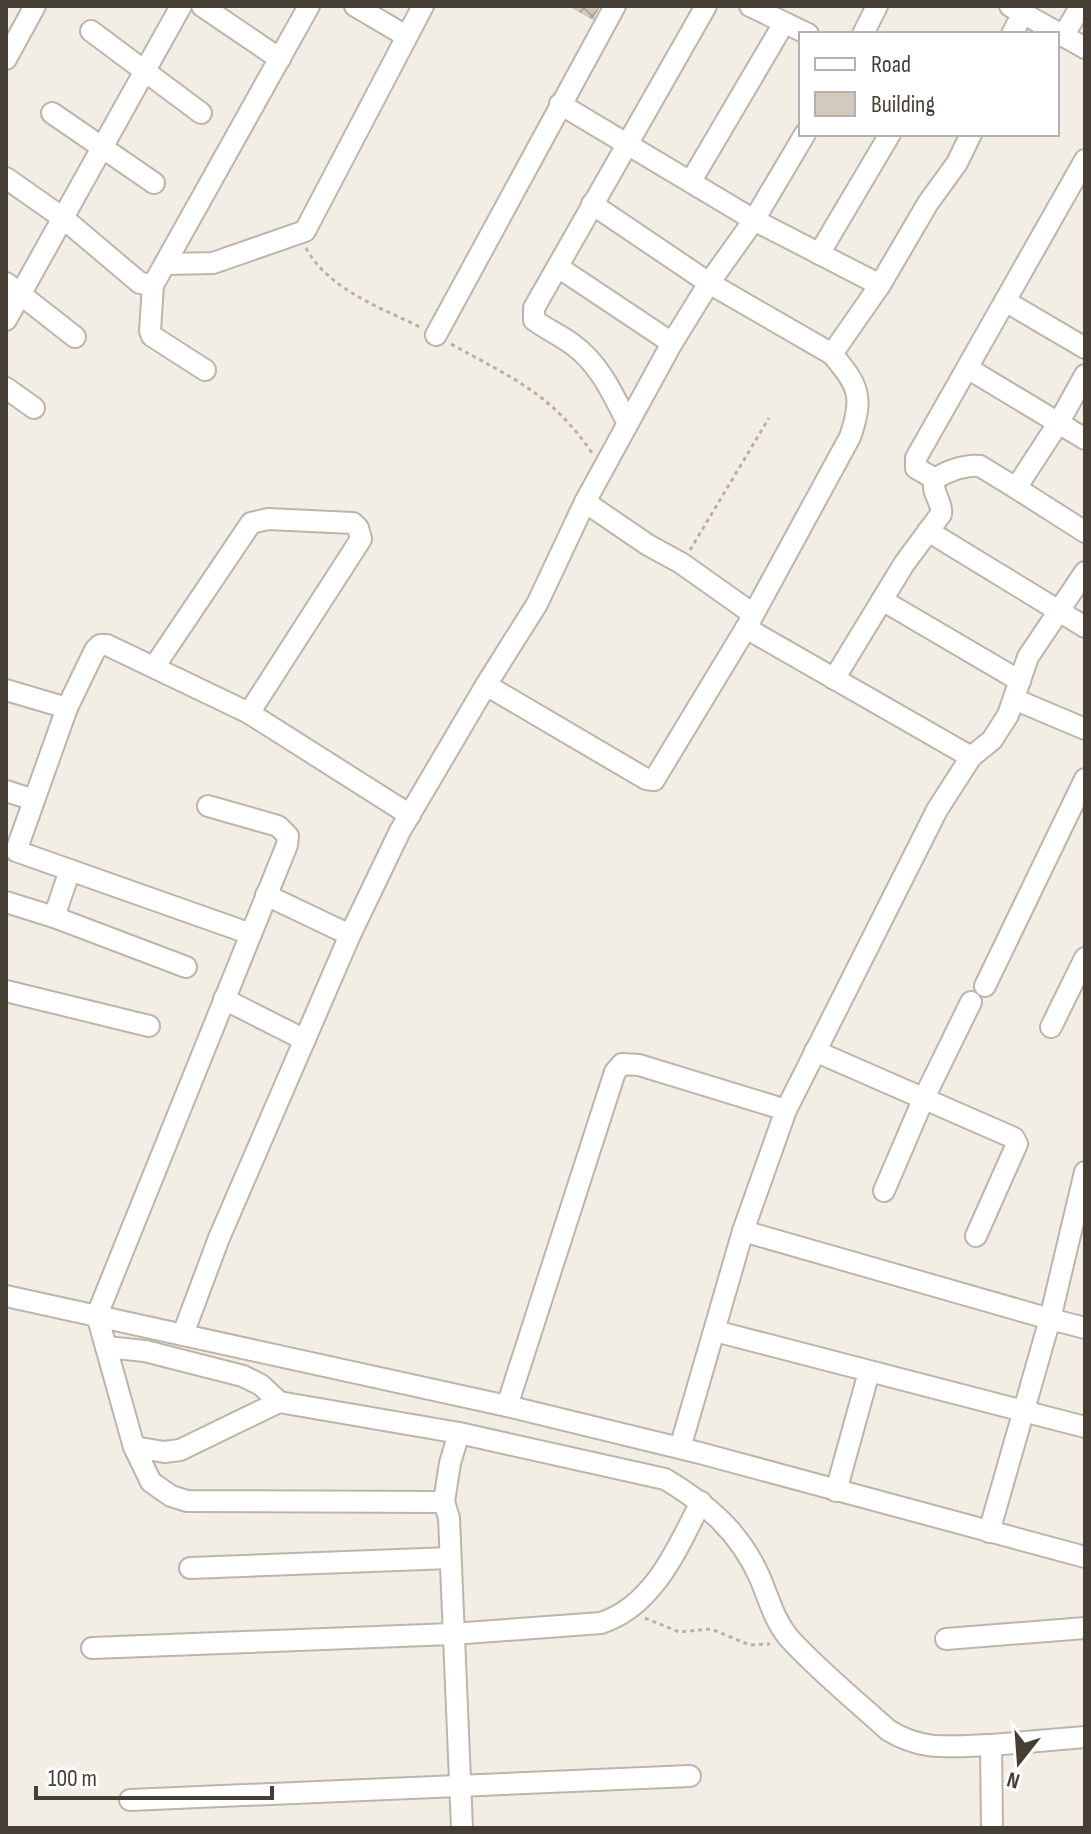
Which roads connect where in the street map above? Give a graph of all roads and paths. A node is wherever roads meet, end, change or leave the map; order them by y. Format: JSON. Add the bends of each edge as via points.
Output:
{"nodes":[{"id":1,"x":181,"y":6,"type":"edge"},
{"id":2,"x":202,"y":6,"type":"edge"},
{"id":3,"x":309,"y":6,"type":"edge"},
{"id":4,"x":355,"y":6,"type":"edge"},
{"id":5,"x":423,"y":6,"type":"edge"},
{"id":6,"x":615,"y":6,"type":"edge"},
{"id":7,"x":706,"y":6,"type":"edge"},
{"id":8,"x":750,"y":6,"type":"edge"},
{"id":9,"x":877,"y":6,"type":"edge"},
{"id":10,"x":1081,"y":6,"type":"edge"},
{"id":11,"x":27,"y":9,"type":"edge"},
{"id":12,"x":1017,"y":10,"type":"edge"},
{"id":13,"x":784,"y":23,"type":"junction"},
{"id":14,"x":91,"y":31,"type":"dead end"},
{"id":15,"x":804,"y":32,"type":"edge"},
{"id":16,"x":864,"y":32,"type":"edge"},
{"id":17,"x":1012,"y":32,"type":"edge"},
{"id":18,"x":1056,"y":32,"type":"edge"},
{"id":19,"x":1059,"y":34,"type":"edge"},
{"id":20,"x":406,"y":36,"type":"junction"},
{"id":21,"x":1063,"y":36,"type":"junction"},
{"id":22,"x":1085,"y":48,"type":"edge"},
{"id":23,"x":6,"y":59,"type":"edge"},
{"id":24,"x":280,"y":59,"type":"junction"},
{"id":25,"x":146,"y":70,"type":"junction"},
{"id":26,"x":560,"y":104,"type":"junction"},
{"id":27,"x":52,"y":113,"type":"dead end"},
{"id":28,"x":201,"y":113,"type":"dead end"},
{"id":29,"x":804,"y":136,"type":"edge"},
{"id":30,"x":889,"y":136,"type":"edge"},
{"id":31,"x":970,"y":136,"type":"edge"},
{"id":32,"x":626,"y":143,"type":"junction"},
{"id":33,"x":102,"y":148,"type":"junction"},
{"id":34,"x":1085,"y":160,"type":"edge"},
{"id":35,"x":6,"y":178,"type":"edge"},
{"id":36,"x":691,"y":181,"type":"junction"},
{"id":37,"x":154,"y":183,"type":"dead end"},
{"id":38,"x":592,"y":204,"type":"junction"},
{"id":39,"x":63,"y":218,"type":"junction"},
{"id":40,"x":754,"y":220,"type":"junction"},
{"id":41,"x":305,"y":231,"type":"junction"},
{"id":42,"x":819,"y":254,"type":"junction"},
{"id":43,"x":167,"y":264,"type":"junction"},
{"id":44,"x":558,"y":267,"type":"junction"},
{"id":45,"x":709,"y":283,"type":"junction"},
{"id":46,"x":153,"y":285,"type":"junction"},
{"id":47,"x":880,"y":285,"type":"junction"},
{"id":48,"x":13,"y":288,"type":"edge"},
{"id":49,"x":1005,"y":301,"type":"junction"},
{"id":50,"x":6,"y":320,"type":"edge"},
{"id":51,"x":436,"y":335,"type":"junction"},
{"id":52,"x":75,"y":337,"type":"dead end"},
{"id":53,"x":672,"y":343,"type":"junction"},
{"id":54,"x":1085,"y":348,"type":"edge"},
{"id":55,"x":832,"y":354,"type":"junction"},
{"id":56,"x":969,"y":369,"type":"junction"},
{"id":57,"x":205,"y":370,"type":"dead end"},
{"id":58,"x":1085,"y":375,"type":"edge"},
{"id":59,"x":6,"y":388,"type":"edge"},
{"id":60,"x":34,"y":408,"type":"dead end"},
{"id":61,"x":769,"y":418,"type":"dead end"},
{"id":62,"x":627,"y":422,"type":"junction"},
{"id":63,"x":1059,"y":422,"type":"junction"},
{"id":64,"x":1085,"y":439,"type":"edge"},
{"id":65,"x":603,"y":469,"type":"junction"},
{"id":66,"x":935,"y":479,"type":"junction"},
{"id":67,"x":1016,"y":488,"type":"junction"},
{"id":68,"x":585,"y":502,"type":"junction"},
{"id":69,"x":928,"y":531,"type":"junction"},
{"id":70,"x":1085,"y":532,"type":"edge"},
{"id":71,"x":681,"y":563,"type":"junction"},
{"id":72,"x":1085,"y":572,"type":"edge"},
{"id":73,"x":882,"y":600,"type":"junction"},
{"id":74,"x":1058,"y":613,"type":"junction"},
{"id":75,"x":749,"y":621,"type":"junction"},
{"id":76,"x":1085,"y":627,"type":"edge"},
{"id":77,"x":154,"y":667,"type":"junction"},
{"id":78,"x":834,"y":679,"type":"junction"},
{"id":79,"x":486,"y":685,"type":"junction"},
{"id":80,"x":6,"y":690,"type":"edge"},
{"id":81,"x":1017,"y":690,"type":"junction"},
{"id":82,"x":67,"y":708,"type":"junction"},
{"id":83,"x":249,"y":713,"type":"junction"},
{"id":84,"x":1085,"y":729,"type":"edge"},
{"id":85,"x":971,"y":757,"type":"junction"},
{"id":86,"x":1085,"y":779,"type":"edge"},
{"id":87,"x":6,"y":791,"type":"edge"},
{"id":88,"x":34,"y":800,"type":"junction"},
{"id":89,"x":208,"y":806,"type":"dead end"},
{"id":90,"x":402,"y":830,"type":"junction"},
{"id":91,"x":11,"y":851,"type":"edge"},
{"id":92,"x":70,"y":870,"type":"junction"},
{"id":93,"x":266,"y":895,"type":"junction"},
{"id":94,"x":6,"y":902,"type":"edge"},
{"id":95,"x":54,"y":917,"type":"junction"},
{"id":96,"x":251,"y":934,"type":"junction"},
{"id":97,"x":350,"y":935,"type":"junction"},
{"id":98,"x":1085,"y":958,"type":"edge"},
{"id":99,"x":186,"y":967,"type":"dead end"},
{"id":100,"x":985,"y":986,"type":"dead end"},
{"id":101,"x":6,"y":991,"type":"edge"},
{"id":102,"x":224,"y":999,"type":"junction"},
{"id":103,"x":971,"y":1002,"type":"dead end"},
{"id":104,"x":149,"y":1026,"type":"dead end"},
{"id":105,"x":1051,"y":1027,"type":"dead end"},
{"id":106,"x":305,"y":1040,"type":"junction"},
{"id":107,"x":815,"y":1051,"type":"junction"},
{"id":108,"x":923,"y":1100,"type":"junction"},
{"id":109,"x":786,"y":1110,"type":"junction"},
{"id":110,"x":1085,"y":1172,"type":"edge"},
{"id":111,"x":884,"y":1191,"type":"dead end"},
{"id":112,"x":743,"y":1231,"type":"junction"},
{"id":113,"x":976,"y":1236,"type":"dead end"},
{"id":114,"x":1077,"y":1241,"type":"edge"},
{"id":115,"x":6,"y":1296,"type":"edge"},
{"id":116,"x":97,"y":1315,"type":"junction"},
{"id":117,"x":1050,"y":1319,"type":"junction"},
{"id":118,"x":1085,"y":1328,"type":"edge"},
{"id":119,"x":715,"y":1331,"type":"junction"},
{"id":120,"x":183,"y":1334,"type":"junction"},
{"id":121,"x":106,"y":1347,"type":"junction"},
{"id":122,"x":869,"y":1372,"type":"junction"},
{"id":123,"x":279,"y":1402,"type":"junction"},
{"id":124,"x":507,"y":1406,"type":"junction"},
{"id":125,"x":1023,"y":1411,"type":"junction"},
{"id":126,"x":1085,"y":1427,"type":"edge"},
{"id":127,"x":459,"y":1433,"type":"junction"},
{"id":128,"x":134,"y":1447,"type":"junction"},
{"id":129,"x":676,"y":1448,"type":"junction"},
{"id":130,"x":665,"y":1479,"type":"junction"},
{"id":131,"x":836,"y":1491,"type":"junction"},
{"id":132,"x":444,"y":1502,"type":"junction"},
{"id":133,"x":701,"y":1502,"type":"junction"},
{"id":134,"x":989,"y":1532,"type":"junction"},
{"id":135,"x":1085,"y":1557,"type":"edge"},
{"id":136,"x":450,"y":1558,"type":"junction"},
{"id":137,"x":190,"y":1568,"type":"dead end"},
{"id":138,"x":628,"y":1610,"type":"junction"},
{"id":139,"x":1085,"y":1628,"type":"edge"},
{"id":140,"x":452,"y":1634,"type":"junction"},
{"id":141,"x":788,"y":1637,"type":"junction"},
{"id":142,"x":946,"y":1639,"type":"dead end"},
{"id":143,"x":92,"y":1648,"type":"dead end"},
{"id":144,"x":1085,"y":1737,"type":"edge"},
{"id":145,"x":991,"y":1745,"type":"junction"},
{"id":146,"x":690,"y":1776,"type":"dead end"},
{"id":147,"x":461,"y":1786,"type":"junction"},
{"id":148,"x":130,"y":1800,"type":"dead end"},
{"id":149,"x":462,"y":1828,"type":"edge"},
{"id":150,"x":992,"y":1828,"type":"edge"}],
"edges":[{"from":1,"to":25,"type":"street"},
{"from":2,"to":24,"type":"street"},
{"from":3,"to":24,"type":"street"},
{"from":4,"to":20,"type":"street"},
{"from":5,"to":20,"type":"street"},
{"from":6,"to":26,"type":"street"},
{"from":7,"to":32,"type":"street"},
{"from":8,"to":13,"type":"street"},
{"from":9,"to":16,"type":"street"},
{"from":10,"to":21,"type":"street"},
{"from":11,"to":23,"type":"street"},
{"from":12,"to":17,"type":"street"},
{"from":12,"to":18,"type":"street"},
{"from":13,"to":15,"type":"street"},
{"from":13,"to":36,"type":"street"},
{"from":14,"to":25,"type":"street"},
{"from":19,"to":21,"type":"street"},
{"from":20,"to":41,"type":"street"},
{"from":21,"to":22,"type":"street"},
{"from":24,"to":43,"type":"street"},
{"from":25,"to":28,"type":"street"},
{"from":25,"to":33,"type":"street"},
{"from":26,"to":32,"type":"street"},
{"from":26,"to":51,"type":"street"},
{"from":27,"to":33,"type":"street"},
{"from":29,"to":40,"type":"street"},
{"from":30,"to":42,"type":"street"},
{"from":31,"to":47,"type":"street"},
{"from":32,"to":36,"type":"street"},
{"from":32,"to":38,"type":"street"},
{"from":33,"to":37,"type":"street"},
{"from":33,"to":39,"type":"street"},
{"from":34,"to":49,"type":"street"},
{"from":35,"to":39,"type":"street"},
{"from":36,"to":40,"type":"street"},
{"from":38,"to":44,"type":"street"},
{"from":38,"to":45,"type":"street"},
{"from":39,"to":46,"type":"street","via":[[140,283]]},
{"from":39,"to":48,"type":"street"},
{"from":40,"to":42,"type":"street"},
{"from":40,"to":45,"type":"street"},
{"from":41,"to":43,"type":"street","via":[[213,263]]},
{"from":41,"to":51,"type":"path","via":[[307,251],[333,278],[364,300]]},
{"from":42,"to":47,"type":"street"},
{"from":43,"to":46,"type":"street"},
{"from":44,"to":53,"type":"street"},
{"from":44,"to":62,"type":"street","via":[[534,308],[534,320],[591,361]]},
{"from":45,"to":53,"type":"street"},
{"from":45,"to":55,"type":"street"},
{"from":46,"to":57,"type":"street","via":[[152,336]]},
{"from":47,"to":55,"type":"street"},
{"from":48,"to":50,"type":"street"},
{"from":48,"to":52,"type":"street"},
{"from":49,"to":54,"type":"street"},
{"from":49,"to":56,"type":"street"},
{"from":51,"to":65,"type":"path","via":[[550,402]]},
{"from":53,"to":62,"type":"street"},
{"from":55,"to":75,"type":"street","via":[[852,378],[859,395],[858,414]]},
{"from":56,"to":63,"type":"street"},
{"from":56,"to":66,"type":"street","via":[[916,458],[916,468]]},
{"from":58,"to":63,"type":"street"},
{"from":59,"to":60,"type":"street"},
{"from":61,"to":71,"type":"path"},
{"from":62,"to":65,"type":"street"},
{"from":63,"to":64,"type":"street"},
{"from":63,"to":67,"type":"street"},
{"from":65,"to":68,"type":"street"},
{"from":66,"to":67,"type":"street","via":[[973,465]]},
{"from":66,"to":69,"type":"street","via":[[942,511]]},
{"from":67,"to":70,"type":"street"},
{"from":68,"to":71,"type":"street"},
{"from":68,"to":79,"type":"street","via":[[537,604]]},
{"from":69,"to":73,"type":"street"},
{"from":69,"to":74,"type":"street"},
{"from":71,"to":75,"type":"street"},
{"from":72,"to":74,"type":"street"},
{"from":73,"to":78,"type":"street"},
{"from":73,"to":81,"type":"street"},
{"from":74,"to":76,"type":"street"},
{"from":74,"to":81,"type":"street","via":[[1028,657]]},
{"from":75,"to":78,"type":"street"},
{"from":75,"to":79,"type":"street","via":[[654,780]]},
{"from":77,"to":82,"type":"street","via":[[100,645]]},
{"from":77,"to":83,"type":"street"},
{"from":77,"to":83,"type":"street","via":[[251,523],[353,523],[361,539]]},
{"from":78,"to":85,"type":"street"},
{"from":79,"to":90,"type":"street"},
{"from":80,"to":82,"type":"street"},
{"from":81,"to":84,"type":"street"},
{"from":81,"to":85,"type":"street","via":[[992,740]]},
{"from":82,"to":88,"type":"street"},
{"from":83,"to":90,"type":"street"},
{"from":85,"to":107,"type":"street","via":[[937,810]]},
{"from":86,"to":100,"type":"street"},
{"from":87,"to":88,"type":"street"},
{"from":88,"to":91,"type":"street"},
{"from":89,"to":93,"type":"street","via":[[278,826],[288,836]]},
{"from":90,"to":97,"type":"street"},
{"from":91,"to":92,"type":"street"},
{"from":92,"to":95,"type":"street"},
{"from":92,"to":96,"type":"street"},
{"from":93,"to":96,"type":"street"},
{"from":93,"to":97,"type":"street"},
{"from":94,"to":95,"type":"street"},
{"from":95,"to":99,"type":"street"},
{"from":96,"to":102,"type":"street"},
{"from":97,"to":106,"type":"street"},
{"from":98,"to":105,"type":"street"},
{"from":101,"to":104,"type":"street"},
{"from":102,"to":106,"type":"street"},
{"from":102,"to":116,"type":"street"},
{"from":103,"to":108,"type":"street"},
{"from":106,"to":120,"type":"street"},
{"from":107,"to":108,"type":"street"},
{"from":107,"to":109,"type":"street"},
{"from":108,"to":111,"type":"street"},
{"from":108,"to":113,"type":"street","via":[[1016,1141]]},
{"from":109,"to":112,"type":"street"},
{"from":109,"to":124,"type":"street","via":[[622,1064],[615,1072]]},
{"from":110,"to":114,"type":"street"},
{"from":112,"to":117,"type":"street"},
{"from":112,"to":119,"type":"street"},
{"from":114,"to":117,"type":"street"},
{"from":115,"to":116,"type":"street"},
{"from":116,"to":120,"type":"street"},
{"from":116,"to":121,"type":"street"},
{"from":117,"to":118,"type":"street"},
{"from":117,"to":125,"type":"street"},
{"from":119,"to":122,"type":"street"},
{"from":119,"to":129,"type":"street"},
{"from":120,"to":124,"type":"street"},
{"from":121,"to":123,"type":"street","via":[[145,1351],[243,1376]]},
{"from":121,"to":128,"type":"street"},
{"from":122,"to":125,"type":"street"},
{"from":122,"to":131,"type":"street"},
{"from":123,"to":127,"type":"street"},
{"from":123,"to":128,"type":"street","via":[[180,1450]]},
{"from":124,"to":129,"type":"street"},
{"from":125,"to":126,"type":"street"},
{"from":125,"to":134,"type":"street"},
{"from":127,"to":130,"type":"street"},
{"from":127,"to":132,"type":"street"},
{"from":128,"to":132,"type":"street","via":[[151,1482],[187,1501]]},
{"from":129,"to":130,"type":"street"},
{"from":129,"to":131,"type":"street"},
{"from":130,"to":133,"type":"street"},
{"from":131,"to":134,"type":"street"},
{"from":132,"to":136,"type":"street"},
{"from":133,"to":138,"type":"street","via":[[659,1579]]},
{"from":133,"to":141,"type":"street","via":[[741,1542]]},
{"from":134,"to":135,"type":"street"},
{"from":136,"to":137,"type":"street"},
{"from":136,"to":140,"type":"street"},
{"from":138,"to":140,"type":"street","via":[[601,1623]]},
{"from":138,"to":141,"type":"path","via":[[667,1629],[717,1630],[750,1645]]},
{"from":139,"to":142,"type":"street"},
{"from":140,"to":143,"type":"street"},
{"from":140,"to":147,"type":"street"},
{"from":141,"to":145,"type":"street","via":[[906,1742],[926,1747]]},
{"from":144,"to":145,"type":"street"},
{"from":145,"to":150,"type":"street"},
{"from":146,"to":147,"type":"street"},
{"from":147,"to":148,"type":"street"},
{"from":147,"to":149,"type":"street"}]}
